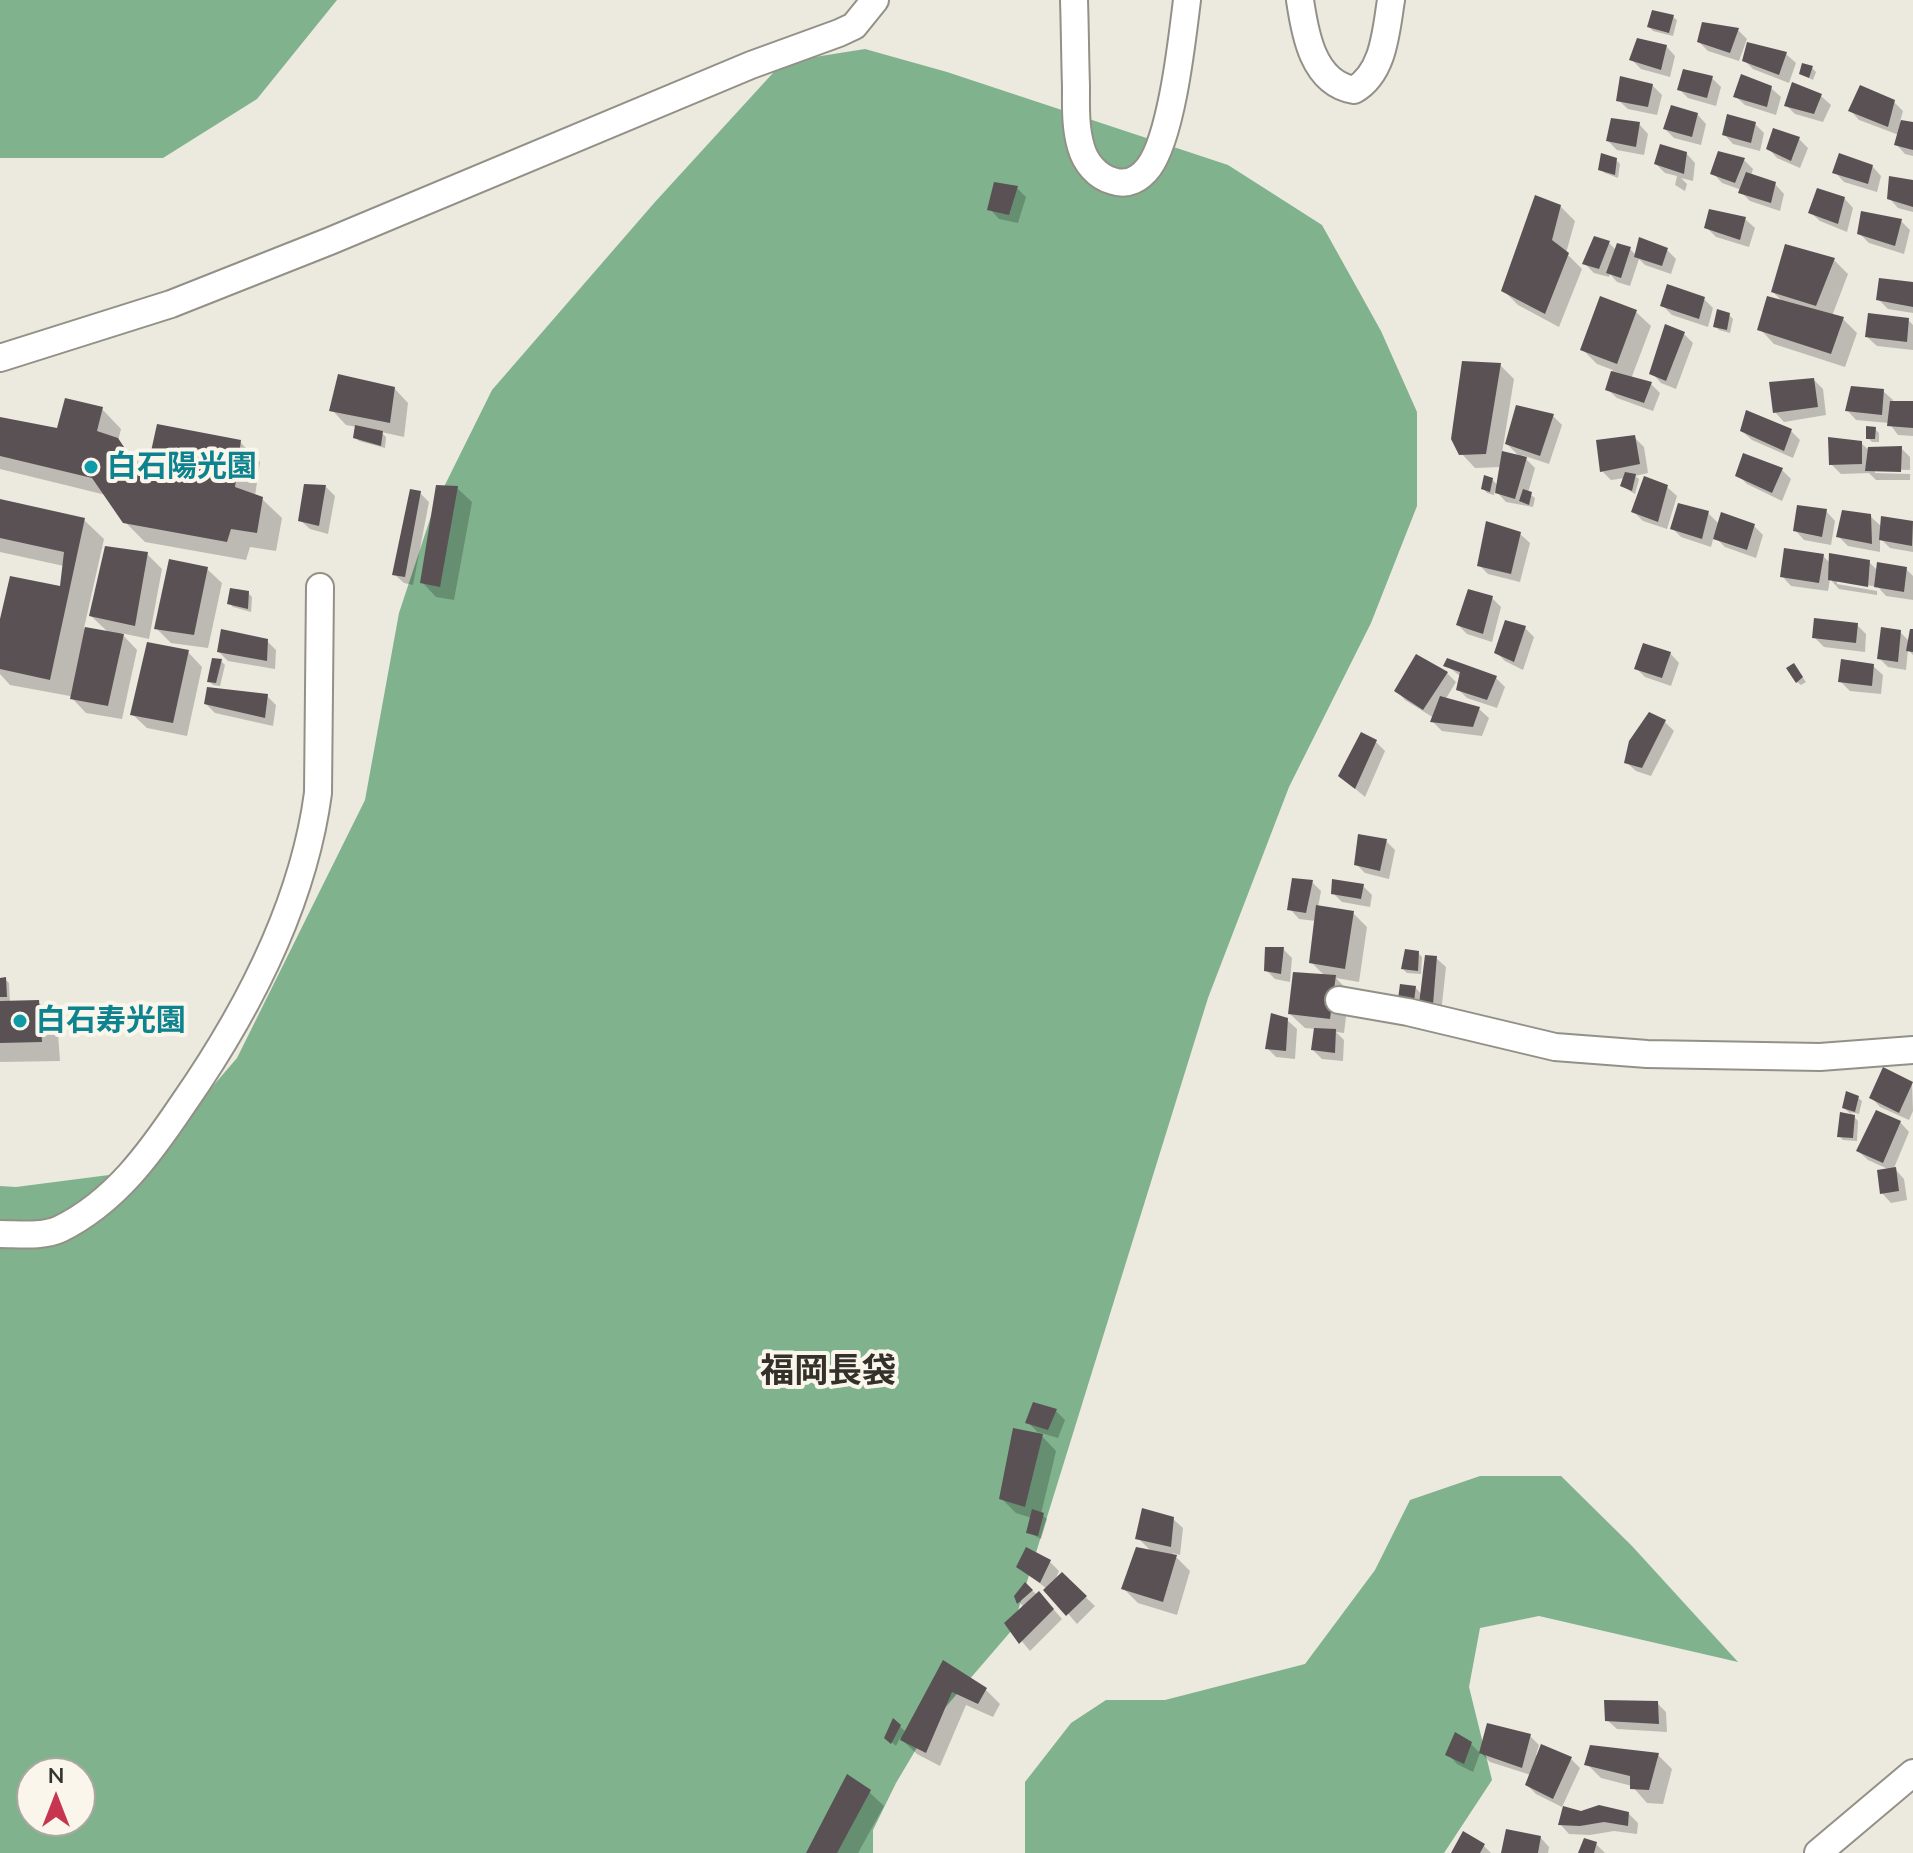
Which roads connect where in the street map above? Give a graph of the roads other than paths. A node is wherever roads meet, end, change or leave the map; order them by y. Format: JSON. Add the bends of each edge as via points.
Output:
{"nodes":[{"id":1,"x":875,"y":0,"type":"edge"},
{"id":2,"x":1074,"y":0,"type":"edge"},
{"id":3,"x":1187,"y":0,"type":"edge"},
{"id":4,"x":1300,"y":0,"type":"edge"},
{"id":5,"x":1391,"y":0,"type":"edge"},
{"id":6,"x":0,"y":358,"type":"edge"},
{"id":7,"x":320,"y":587,"type":"dead end"},
{"id":8,"x":1339,"y":1000,"type":"dead end"},
{"id":9,"x":1913,"y":1050,"type":"edge"},
{"id":10,"x":0,"y":1234,"type":"edge"},
{"id":11,"x":1913,"y":1773,"type":"edge"},
{"id":12,"x":1818,"y":1853,"type":"edge"}],
"edges":[{"from":1,"to":6,"type":"street","via":[[854,26],[839,33],[171,304]]},
{"from":2,"to":3,"type":"street","via":[[1080,145],[1102,177],[1128,183],[1151,165],[1158,149]]},
{"from":4,"to":5,"type":"street","via":[[1310,48],[1321,69],[1332,81],[1354,90],[1376,67]]},
{"from":7,"to":10,"type":"street","via":[[315,813],[296,889],[237,1022],[130,1177],[58,1230]]},
{"from":8,"to":9,"type":"street","via":[[1570,1048],[1820,1057]]},
{"from":11,"to":12,"type":"street"}]}
